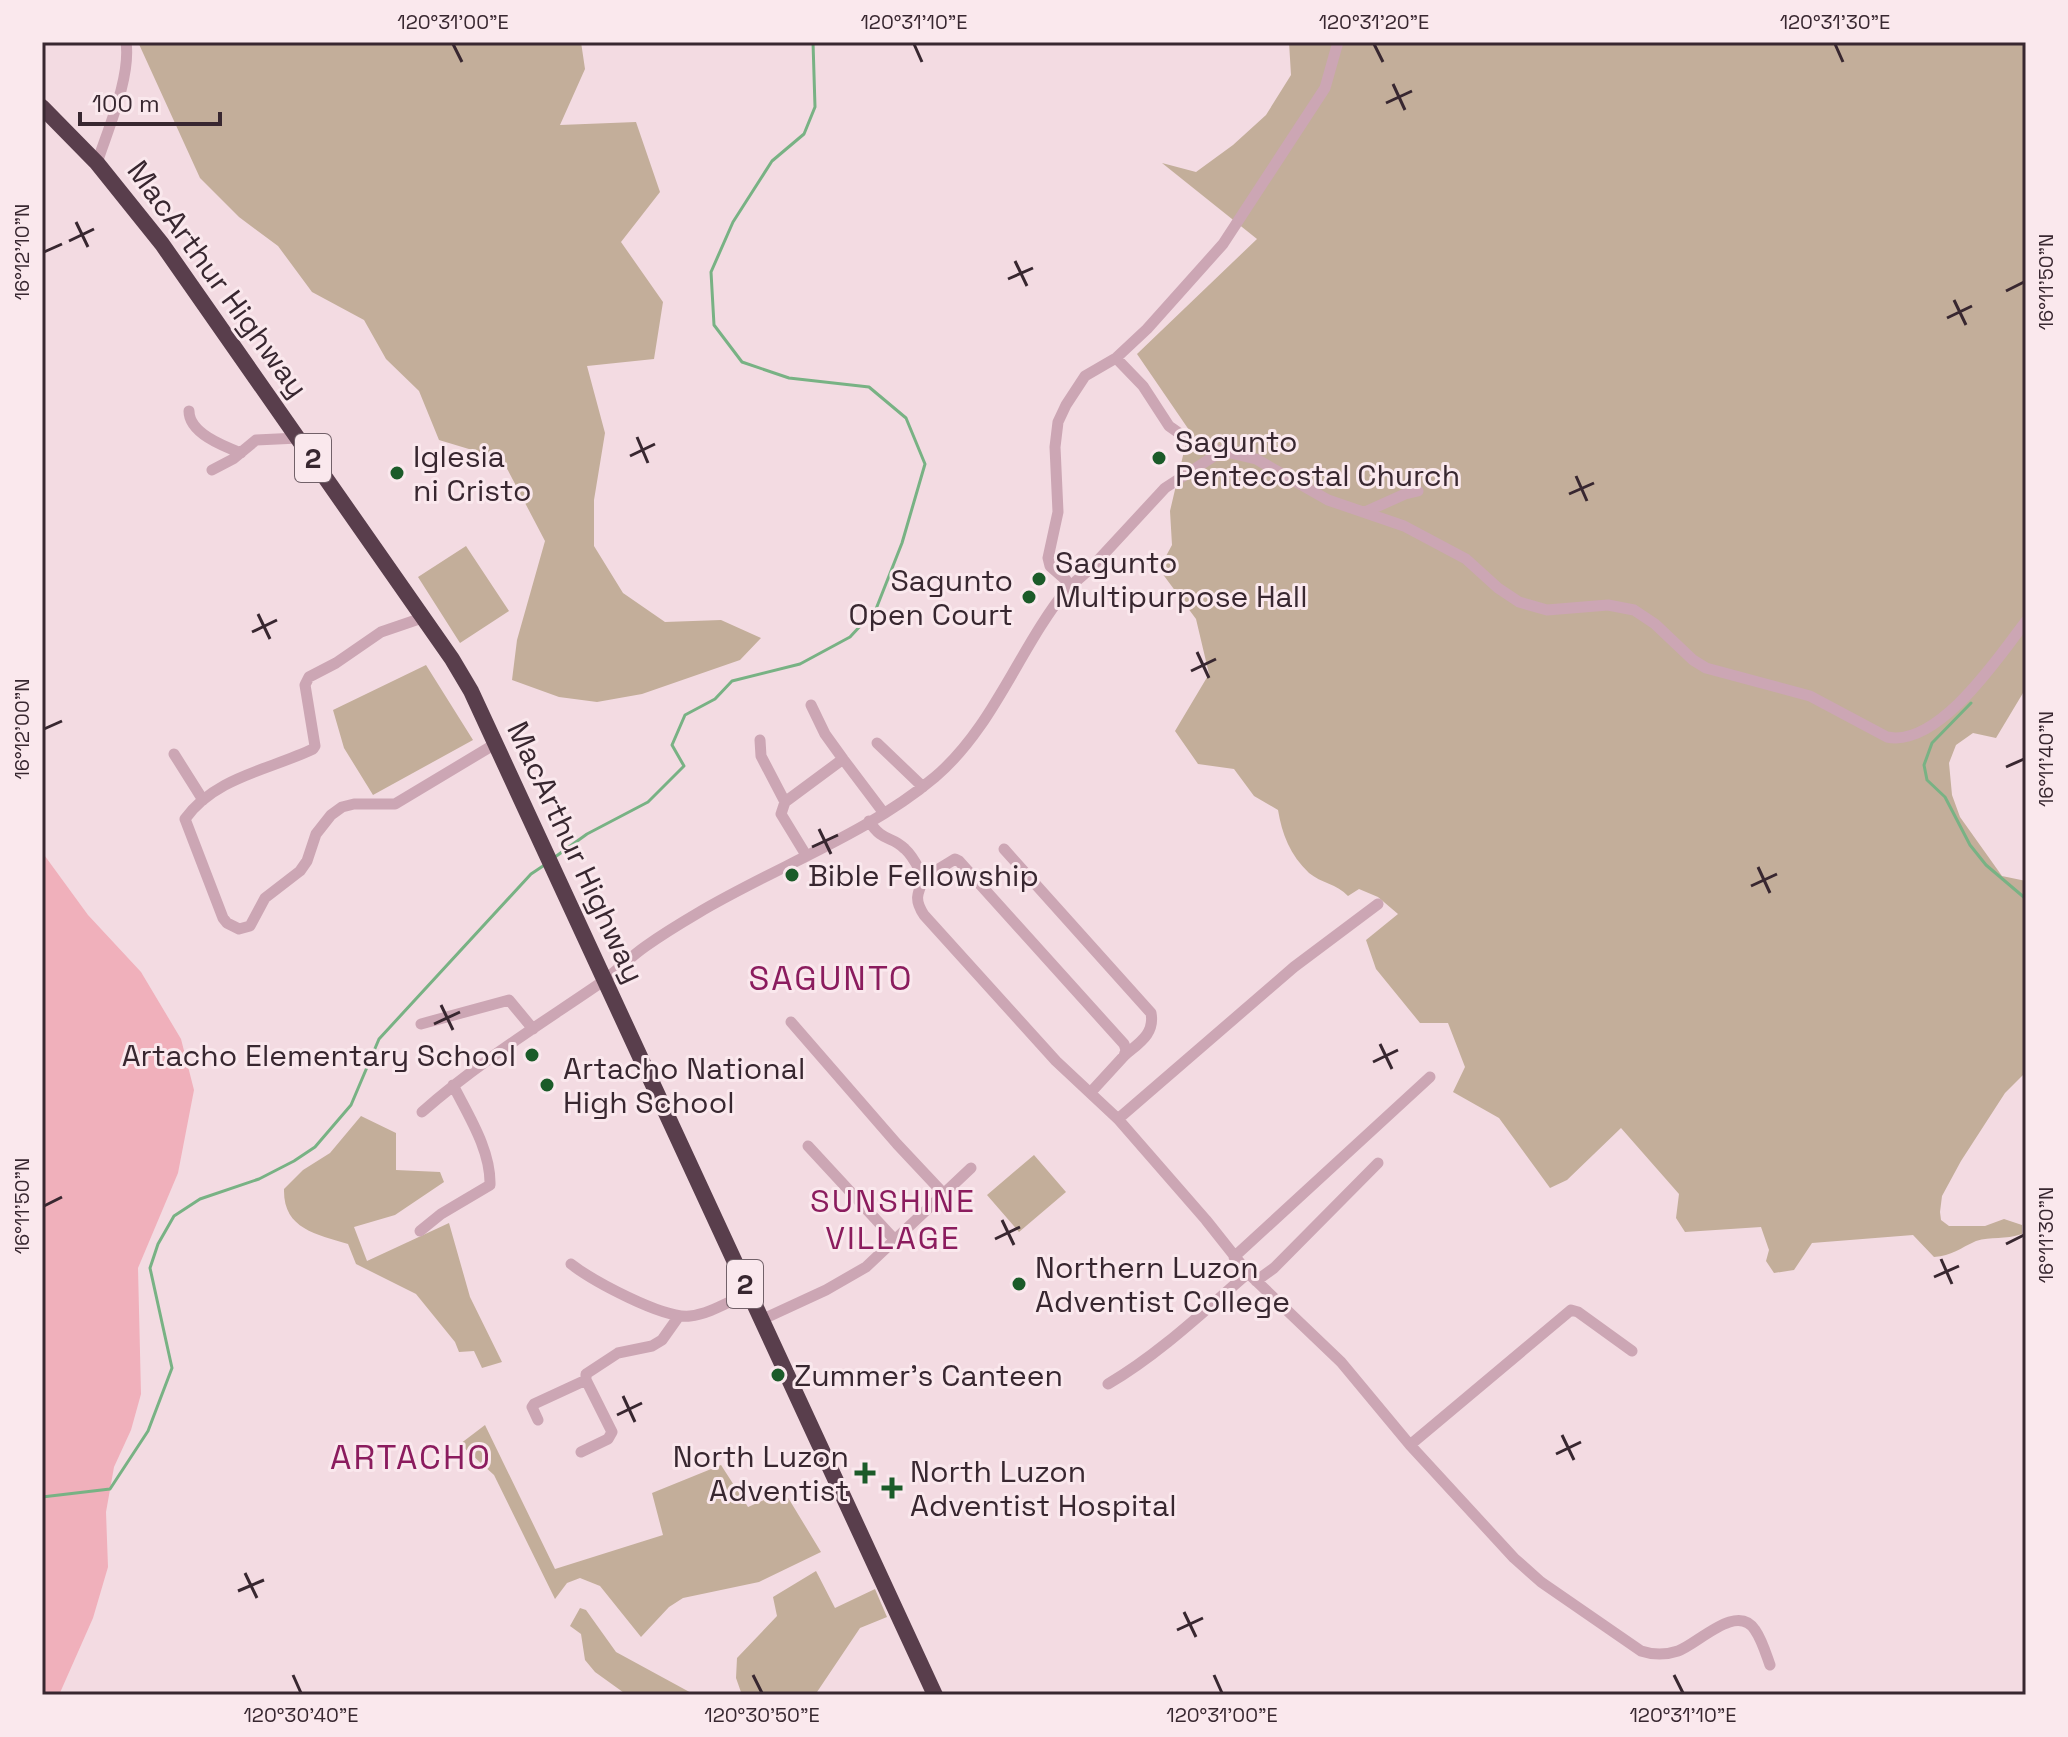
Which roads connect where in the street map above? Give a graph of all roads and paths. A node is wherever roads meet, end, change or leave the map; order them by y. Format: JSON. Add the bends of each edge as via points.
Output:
{"nodes":[{"id":1,"x":126,"y":42,"type":"edge"},
{"id":2,"x":1338,"y":42,"type":"edge"},
{"id":3,"x":42,"y":107,"type":"edge"},
{"id":4,"x":97,"y":163,"type":"junction"},
{"id":5,"x":1116,"y":358,"type":"junction"},
{"id":6,"x":189,"y":411,"type":"dead end"},
{"id":7,"x":298,"y":438,"type":"junction"},
{"id":8,"x":1222,"y":451,"type":"junction"},
{"id":9,"x":241,"y":453,"type":"junction"},
{"id":10,"x":212,"y":470,"type":"dead end"},
{"id":11,"x":1418,"y":491,"type":"dead end"},
{"id":12,"x":1365,"y":512,"type":"junction"},
{"id":13,"x":1067,"y":589,"type":"junction"},
{"id":14,"x":422,"y":618,"type":"junction"},
{"id":15,"x":2026,"y":621,"type":"edge"},
{"id":16,"x":811,"y":705,"type":"dead end"},
{"id":17,"x":760,"y":740,"type":"dead end"},
{"id":18,"x":877,"y":743,"type":"dead end"},
{"id":19,"x":495,"y":744,"type":"junction"},
{"id":20,"x":174,"y":754,"type":"dead end"},
{"id":21,"x":843,"y":759,"type":"junction"},
{"id":22,"x":923,"y":787,"type":"junction"},
{"id":23,"x":203,"y":800,"type":"junction"},
{"id":24,"x":785,"y":802,"type":"junction"},
{"id":25,"x":883,"y":812,"type":"junction"},
{"id":26,"x":869,"y":821,"type":"junction"},
{"id":27,"x":1004,"y":849,"type":"dead end"},
{"id":28,"x":806,"y":855,"type":"junction"},
{"id":29,"x":924,"y":878,"type":"junction"},
{"id":30,"x":1378,"y":904,"type":"dead end"},
{"id":31,"x":606,"y":979,"type":"junction"},
{"id":32,"x":791,"y":1022,"type":"dead end"},
{"id":33,"x":421,"y":1024,"type":"dead end"},
{"id":34,"x":533,"y":1029,"type":"junction"},
{"id":35,"x":1124,"y":1056,"type":"junction"},
{"id":36,"x":1430,"y":1077,"type":"dead end"},
{"id":37,"x":453,"y":1085,"type":"junction"},
{"id":38,"x":1091,"y":1092,"type":"junction"},
{"id":39,"x":422,"y":1112,"type":"dead end"},
{"id":40,"x":1118,"y":1119,"type":"junction"},
{"id":41,"x":808,"y":1146,"type":"dead end"},
{"id":42,"x":1378,"y":1163,"type":"dead end"},
{"id":43,"x":971,"y":1168,"type":"dead end"},
{"id":44,"x":943,"y":1193,"type":"junction"},
{"id":45,"x":420,"y":1231,"type":"dead end"},
{"id":46,"x":894,"y":1239,"type":"junction"},
{"id":47,"x":1234,"y":1257,"type":"junction"},
{"id":48,"x":571,"y":1264,"type":"dead end"},
{"id":49,"x":1252,"y":1277,"type":"junction"},
{"id":50,"x":749,"y":1293,"type":"junction"},
{"id":51,"x":679,"y":1316,"type":"junction"},
{"id":52,"x":761,"y":1320,"type":"junction"},
{"id":53,"x":1632,"y":1351,"type":"dead end"},
{"id":54,"x":586,"y":1380,"type":"junction"},
{"id":55,"x":1108,"y":1384,"type":"dead end"},
{"id":56,"x":538,"y":1420,"type":"dead end"},
{"id":57,"x":1410,"y":1445,"type":"junction"},
{"id":58,"x":581,"y":1452,"type":"dead end"},
{"id":59,"x":1770,"y":1665,"type":"dead end"},
{"id":60,"x":935,"y":1695,"type":"edge"}],
"edges":[{"from":1,"to":4,"type":"street","via":[[116,105]]},
{"from":2,"to":5,"type":"street","via":[[1325,88],[1227,237]]},
{"from":3,"to":4,"type":"highway","name":"MacArthur Highway","number":"2"},
{"from":4,"to":7,"type":"highway","name":"MacArthur Highway","number":"2","via":[[162,244]]},
{"from":5,"to":8,"type":"street","via":[[1172,429],[1196,445]]},
{"from":5,"to":13,"type":"street","via":[[1085,376],[1058,422],[1058,512],[1048,558]]},
{"from":6,"to":9,"type":"street","via":[[195,426]]},
{"from":7,"to":9,"type":"street","via":[[256,440]]},
{"from":7,"to":14,"type":"highway","name":"MacArthur Highway","number":"2"},
{"from":8,"to":12,"type":"street","via":[[1256,459],[1310,491]]},
{"from":8,"to":13,"type":"street","via":[[1165,488]]},
{"from":9,"to":10,"type":"street"},
{"from":11,"to":12,"type":"street"},
{"from":12,"to":15,"type":"street","via":[[1466,559],[1519,602],[1547,610],[1608,605],[1634,610],[1706,668],[1810,696],[1894,738],[1920,733],[1956,707]]},
{"from":13,"to":22,"type":"street","via":[[1038,626],[981,723]]},
{"from":14,"to":19,"type":"highway","name":"MacArthur Highway","number":"2","via":[[452,659]]},
{"from":14,"to":23,"type":"street","via":[[381,632],[309,677],[305,685],[313,749],[223,785]]},
{"from":16,"to":21,"type":"street"},
{"from":17,"to":24,"type":"street","via":[[761,756]]},
{"from":18,"to":22,"type":"street"},
{"from":19,"to":23,"type":"street","via":[[395,804],[354,804],[331,815],[300,871],[265,898],[254,922],[245,928],[223,918],[185,825]]},
{"from":19,"to":31,"type":"highway","name":"MacArthur Highway","number":"2"},
{"from":20,"to":23,"type":"street"},
{"from":21,"to":24,"type":"street"},
{"from":21,"to":25,"type":"street"},
{"from":22,"to":25,"type":"street"},
{"from":24,"to":28,"type":"street","via":[[781,814]]},
{"from":25,"to":26,"type":"street"},
{"from":26,"to":28,"type":"street"},
{"from":26,"to":29,"type":"street","via":[[877,833],[904,848]]},
{"from":27,"to":35,"type":"street","via":[[1151,1013],[1148,1034]]},
{"from":28,"to":31,"type":"street","via":[[647,945]]},
{"from":29,"to":35,"type":"street","via":[[948,861],[959,861],[1124,1044]]},
{"from":29,"to":38,"type":"street","via":[[916,896],[924,915],[1056,1061]]},
{"from":30,"to":40,"type":"street","via":[[1294,967]]},
{"from":31,"to":34,"type":"street"},
{"from":31,"to":50,"type":"highway","name":"MacArthur Highway","number":"2"},
{"from":32,"to":44,"type":"street"},
{"from":33,"to":34,"type":"street","via":[[509,1000]]},
{"from":34,"to":37,"type":"street"},
{"from":35,"to":38,"type":"street"},
{"from":36,"to":47,"type":"street"},
{"from":37,"to":39,"type":"street"},
{"from":37,"to":45,"type":"street","via":[[479,1136],[490,1185]]},
{"from":38,"to":40,"type":"street"},
{"from":40,"to":47,"type":"street"},
{"from":41,"to":46,"type":"street"},
{"from":42,"to":49,"type":"street","via":[[1274,1268]]},
{"from":43,"to":44,"type":"street"},
{"from":44,"to":46,"type":"street"},
{"from":46,"to":52,"type":"street","via":[[859,1272]]},
{"from":47,"to":49,"type":"street"},
{"from":48,"to":51,"type":"street","via":[[615,1292]]},
{"from":49,"to":55,"type":"street"},
{"from":49,"to":57,"type":"street","via":[[1341,1362]]},
{"from":50,"to":51,"type":"street","via":[[698,1314]]},
{"from":50,"to":52,"type":"highway","name":"MacArthur Highway","number":"2"},
{"from":51,"to":54,"type":"street","via":[[662,1340],[618,1353],[586,1374]]},
{"from":52,"to":60,"type":"highway","name":"MacArthur Highway","number":"2"},
{"from":53,"to":57,"type":"street","via":[[1571,1310]]},
{"from":54,"to":56,"type":"street","via":[[534,1404]]},
{"from":54,"to":58,"type":"street","via":[[612,1432]]},
{"from":57,"to":59,"type":"street","via":[[1514,1558],[1633,1647],[1657,1654],[1680,1651],[1727,1622],[1747,1622],[1755,1628]]}]}
